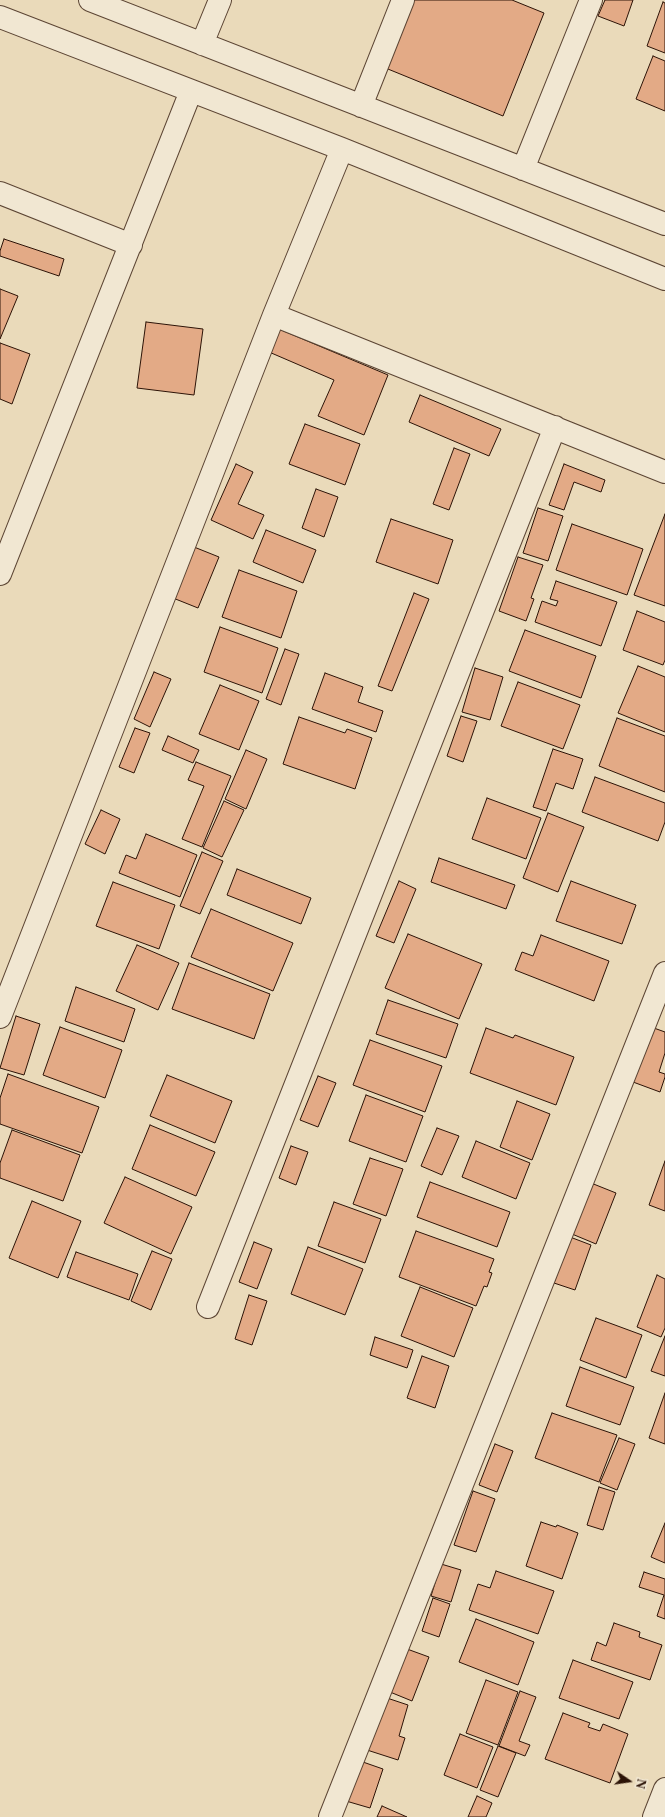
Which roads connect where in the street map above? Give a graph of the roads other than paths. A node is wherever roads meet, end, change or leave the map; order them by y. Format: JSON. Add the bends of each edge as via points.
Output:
{"nodes":[{"id":1,"x":90,"y":0,"type":"edge"},
{"id":2,"x":220,"y":0,"type":"edge"},
{"id":3,"x":403,"y":0,"type":"edge"},
{"id":4,"x":591,"y":0,"type":"edge"},
{"id":5,"x":0,"y":17,"type":"edge"},
{"id":6,"x":202,"y":44,"type":"junction"},
{"id":7,"x":191,"y":91,"type":"junction"},
{"id":8,"x":361,"y":106,"type":"junction"},
{"id":9,"x":342,"y":149,"type":"junction"},
{"id":10,"x":523,"y":169,"type":"junction"},
{"id":11,"x":0,"y":192,"type":"edge"},
{"id":12,"x":665,"y":224,"type":"edge"},
{"id":13,"x":130,"y":245,"type":"junction"},
{"id":14,"x":665,"y":279,"type":"edge"},
{"id":15,"x":274,"y":315,"type":"junction"},
{"id":16,"x":555,"y":427,"type":"junction"},
{"id":17,"x":665,"y":472,"type":"edge"},
{"id":18,"x":0,"y":574,"type":"edge"},
{"id":19,"x":665,"y":973,"type":"edge"},
{"id":20,"x":0,"y":1017,"type":"edge"},
{"id":21,"x":208,"y":1307,"type":"dead end"},
{"id":22,"x":665,"y":1789,"type":"edge"},
{"id":23,"x":330,"y":1817,"type":"edge"},
{"id":24,"x":654,"y":1817,"type":"edge"}],
"edges":[{"from":1,"to":6,"type":"street"},
{"from":2,"to":6,"type":"street"},
{"from":3,"to":8,"type":"street"},
{"from":4,"to":10,"type":"street"},
{"from":5,"to":7,"type":"street"},
{"from":6,"to":8,"type":"street"},
{"from":7,"to":9,"type":"street"},
{"from":7,"to":13,"type":"street"},
{"from":8,"to":10,"type":"street"},
{"from":9,"to":14,"type":"street"},
{"from":9,"to":15,"type":"street"},
{"from":10,"to":12,"type":"street"},
{"from":11,"to":13,"type":"street"},
{"from":13,"to":18,"type":"street"},
{"from":15,"to":16,"type":"street"},
{"from":15,"to":20,"type":"street"},
{"from":16,"to":17,"type":"street"},
{"from":16,"to":21,"type":"street"},
{"from":19,"to":23,"type":"street"},
{"from":22,"to":24,"type":"street"}]}
